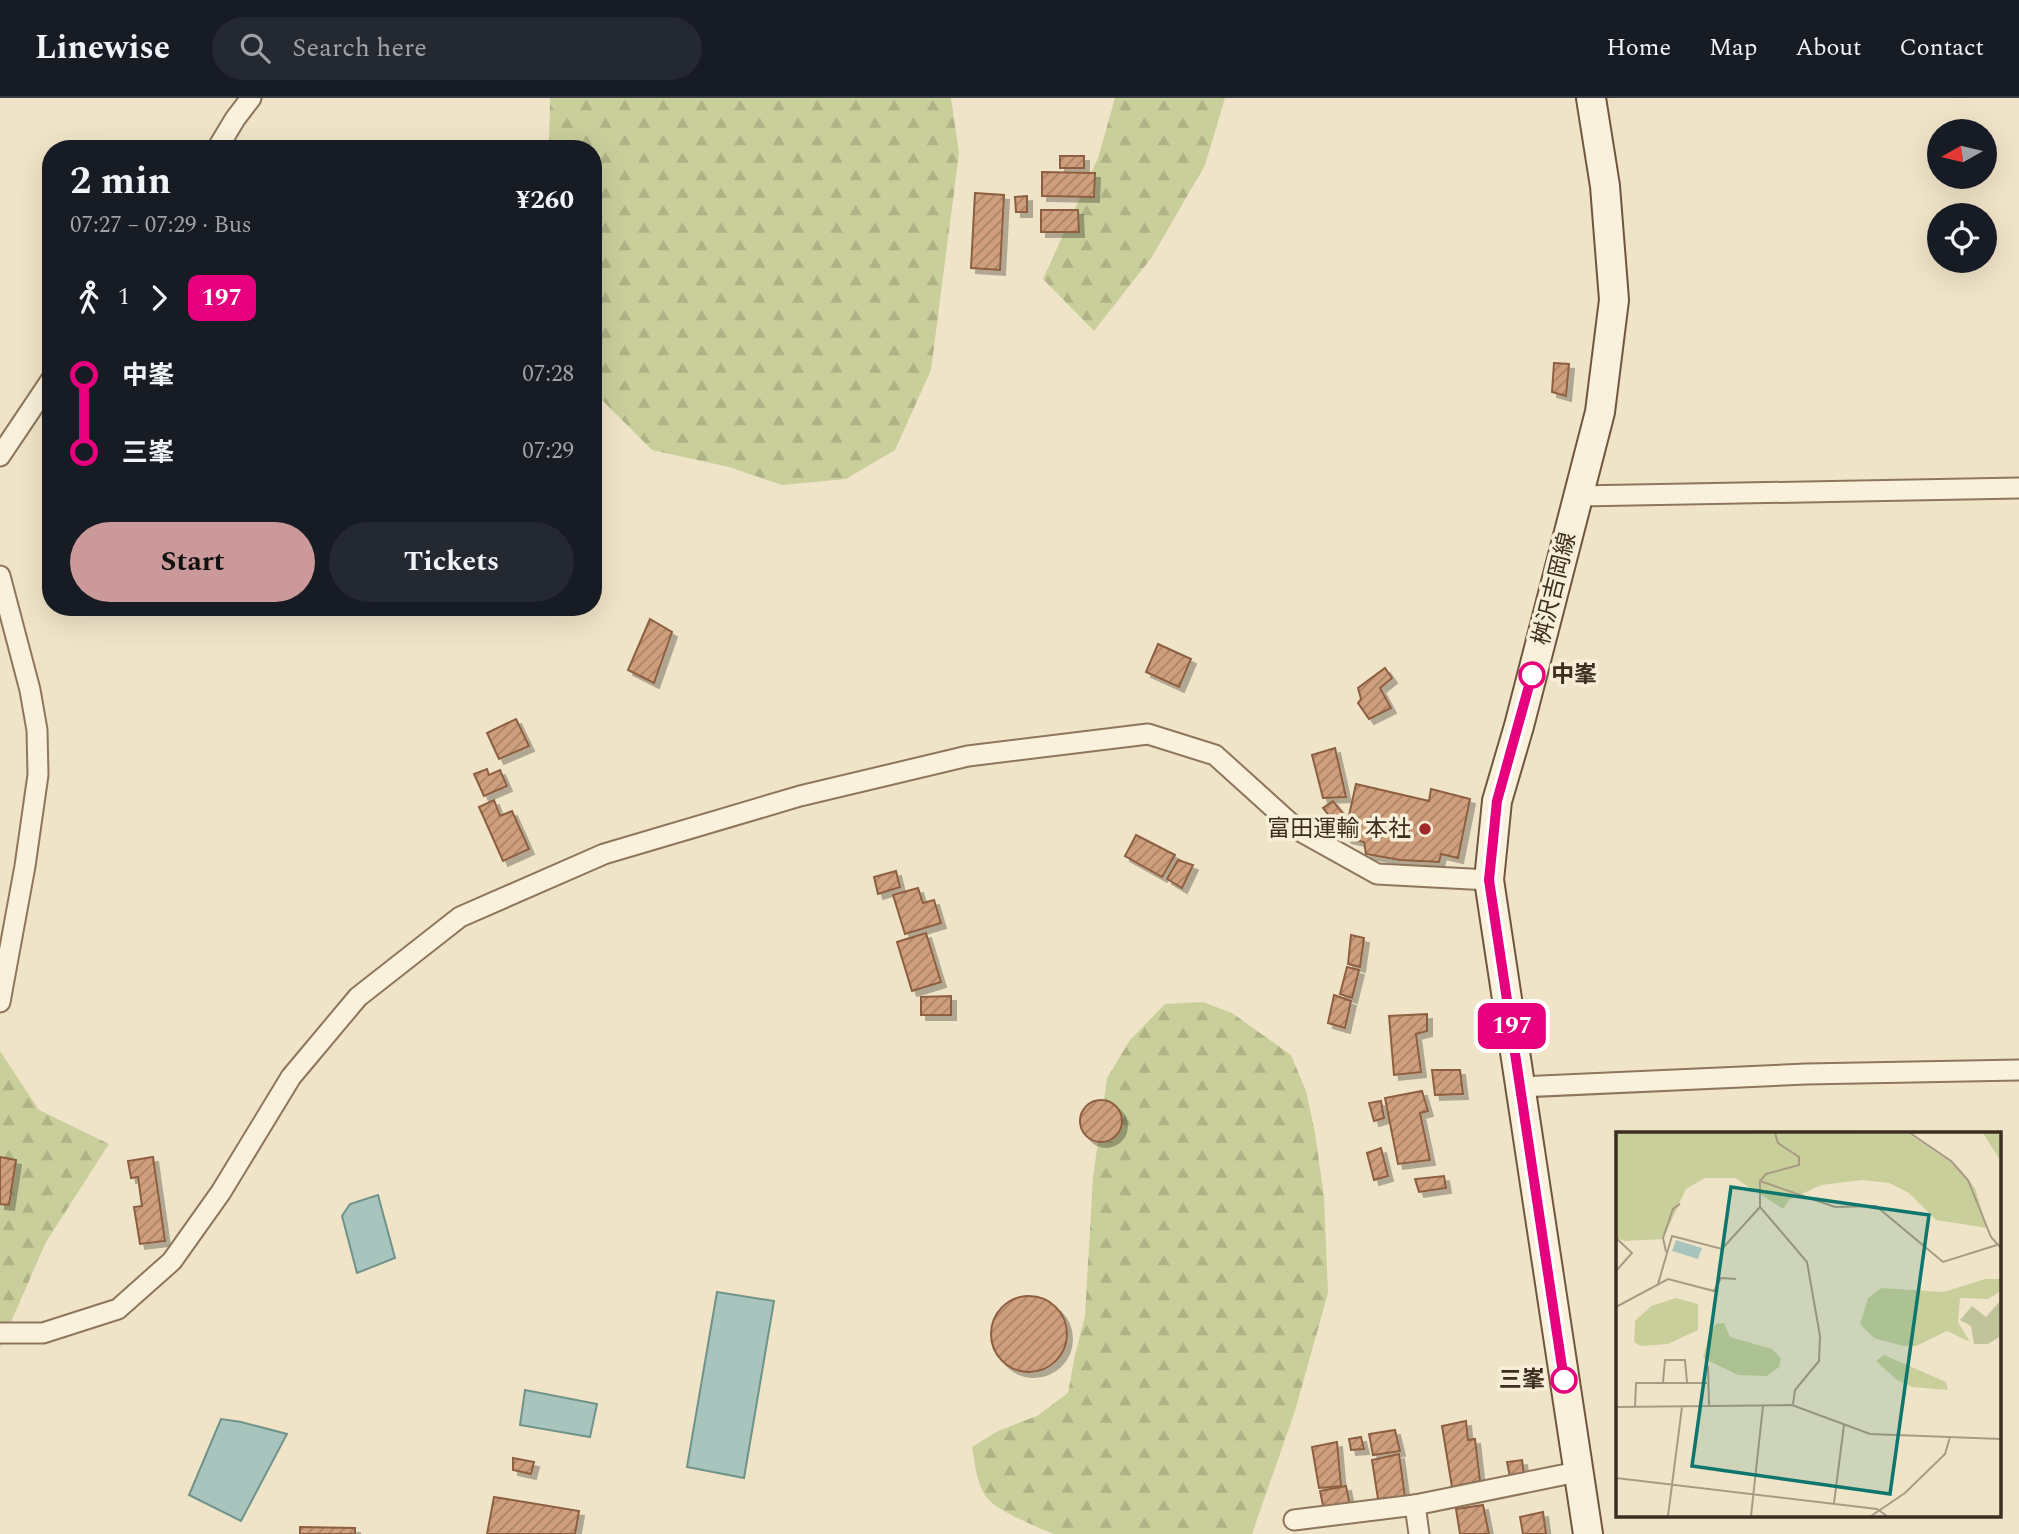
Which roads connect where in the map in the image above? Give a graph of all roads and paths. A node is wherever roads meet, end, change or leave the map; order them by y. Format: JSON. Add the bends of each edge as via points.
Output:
{"nodes":[{"id":1,"x":251,"y":98,"type":"edge"},
{"id":2,"x":1591,"y":98,"type":"edge"},
{"id":3,"x":222,"y":140,"type":"edge"},
{"id":4,"x":42,"y":393,"type":"edge"},
{"id":5,"x":0,"y":456,"type":"edge"},
{"id":6,"x":2019,"y":488,"type":"edge"},
{"id":7,"x":1578,"y":496,"type":"junction"},
{"id":8,"x":0,"y":576,"type":"edge"},
{"id":9,"x":1489,"y":880,"type":"junction"},
{"id":10,"x":0,"y":1002,"type":"edge"},
{"id":11,"x":2019,"y":1070,"type":"edge"},
{"id":12,"x":1521,"y":1087,"type":"junction"},
{"id":13,"x":0,"y":1333,"type":"edge"},
{"id":14,"x":1577,"y":1472,"type":"junction"},
{"id":15,"x":1415,"y":1505,"type":"junction"},
{"id":16,"x":1294,"y":1520,"type":"dead end"},
{"id":17,"x":1419,"y":1534,"type":"edge"},
{"id":18,"x":1588,"y":1534,"type":"edge"}],
"edges":[{"from":1,"to":3,"type":"street"},
{"from":2,"to":7,"type":"main road","name":"桝沢吉岡線","via":[[1605,186],[1614,300],[1600,412]]},
{"from":4,"to":5,"type":"street"},
{"from":6,"to":7,"type":"street"},
{"from":7,"to":9,"type":"main road","name":"桝沢吉岡線","via":[[1497,801]]},
{"from":8,"to":10,"type":"street","via":[[30,690],[38,775]]},
{"from":9,"to":12,"type":"main road","name":"桝沢吉岡線"},
{"from":9,"to":13,"type":"street","via":[[1377,874],[1298,830],[1215,755],[1148,733],[968,756],[800,796],[604,854],[460,917],[358,996],[291,1077],[221,1192],[172,1261],[118,1309],[43,1333]]},
{"from":11,"to":12,"type":"street"},
{"from":12,"to":14,"type":"main road","name":"桝沢吉岡線"},
{"from":14,"to":15,"type":"street"},
{"from":14,"to":18,"type":"main road","name":"桝沢吉岡線"},
{"from":15,"to":16,"type":"street"},
{"from":15,"to":17,"type":"street"}]}
